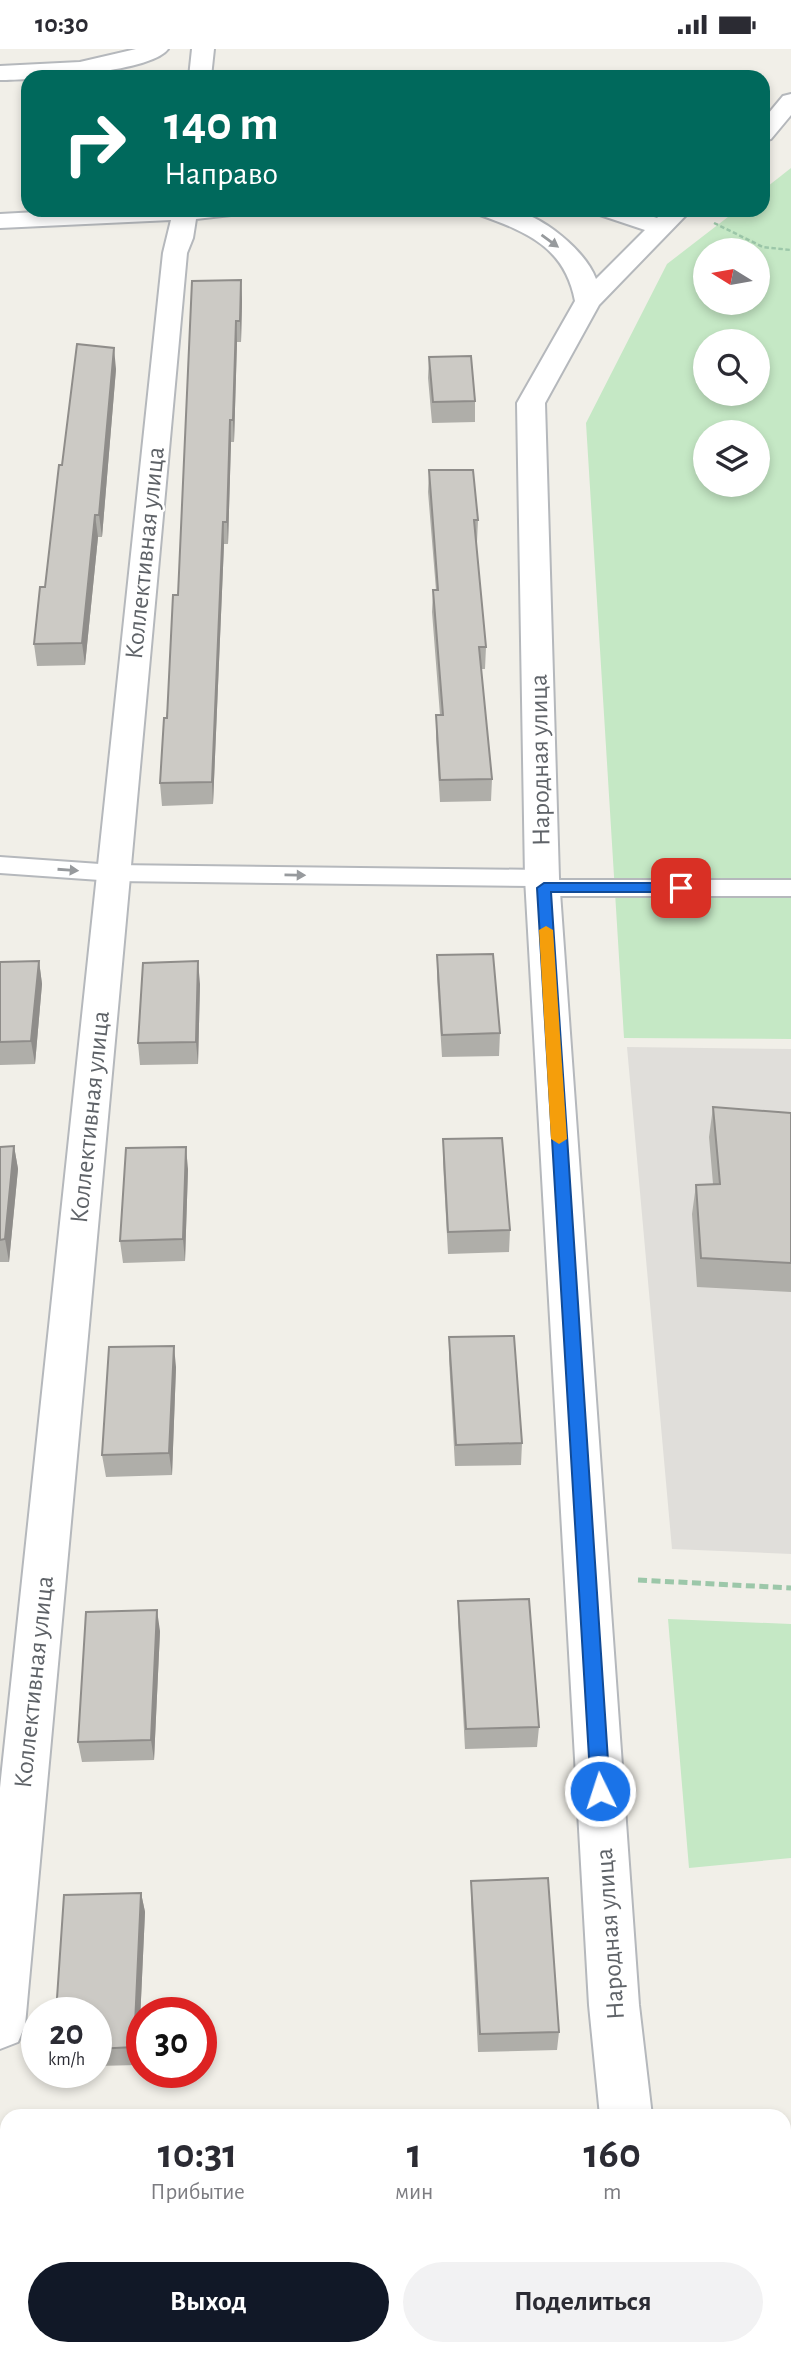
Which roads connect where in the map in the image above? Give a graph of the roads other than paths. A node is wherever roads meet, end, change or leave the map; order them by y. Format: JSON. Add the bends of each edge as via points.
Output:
{"nodes":[{"id":1,"x":157,"y":49,"type":"edge"},
{"id":2,"x":203,"y":49,"type":"edge"},
{"id":3,"x":61,"y":70,"type":"edge"},
{"id":4,"x":201,"y":70,"type":"edge"},
{"id":5,"x":21,"y":72,"type":"edge"},
{"id":6,"x":0,"y":73,"type":"edge"},
{"id":7,"x":791,"y":101,"type":"edge"},
{"id":8,"x":770,"y":126,"type":"edge"},
{"id":9,"x":74,"y":217,"type":"edge"},
{"id":10,"x":184,"y":217,"type":"edge"},
{"id":11,"x":510,"y":217,"type":"edge"},
{"id":12,"x":670,"y":218,"type":"edge"},
{"id":13,"x":0,"y":221,"type":"edge"},
{"id":14,"x":588,"y":301,"type":"junction"},
{"id":15,"x":0,"y":866,"type":"edge"},
{"id":16,"x":114,"y":873,"type":"junction"},
{"id":17,"x":543,"y":883,"type":"junction"},
{"id":18,"x":791,"y":888,"type":"edge"},
{"id":19,"x":0,"y":2025,"type":"edge"},
{"id":20,"x":625,"y":2109,"type":"edge"}],
"edges":[{"from":1,"to":3,"type":"street","via":[[124,62]]},
{"from":2,"to":4,"type":"street"},
{"from":5,"to":6,"type":"street"},
{"from":7,"to":8,"type":"street"},
{"from":9,"to":13,"type":"street"},
{"from":10,"to":16,"type":"street","name":"Коллективная улица","via":[[175,253]]},
{"from":11,"to":14,"type":"street","one_way":true,"via":[[555,242],[580,270]]},
{"from":12,"to":14,"type":"street","name":"Народная улица"},
{"from":14,"to":17,"type":"street","name":"Народная улица","via":[[531,403]]},
{"from":15,"to":16,"type":"lane","one_way":true},
{"from":16,"to":17,"type":"lane","one_way":true},
{"from":16,"to":19,"type":"street","name":"Коллективная улица"},
{"from":17,"to":18,"type":"lane"},
{"from":17,"to":20,"type":"street","name":"Народная улица","via":[[614,2005]]}]}
